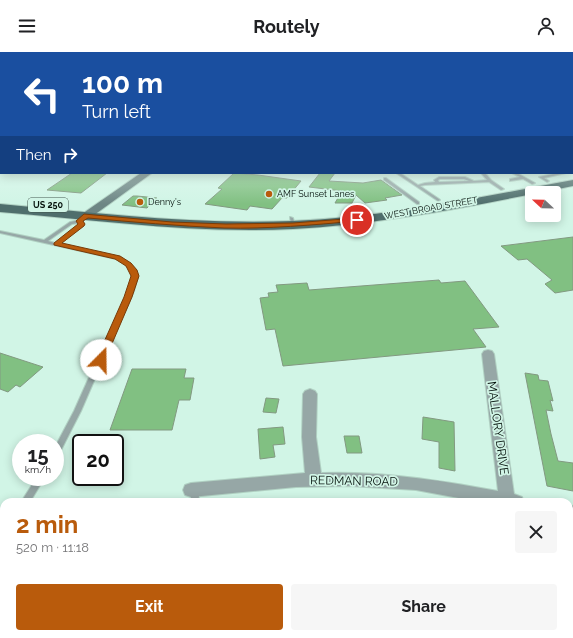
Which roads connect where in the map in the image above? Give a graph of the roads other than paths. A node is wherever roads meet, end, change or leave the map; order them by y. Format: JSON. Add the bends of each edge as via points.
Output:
{"nodes":[{"id":1,"x":146,"y":174,"type":"edge"},
{"id":2,"x":399,"y":174,"type":"edge"},
{"id":3,"x":484,"y":174,"type":"edge"},
{"id":4,"x":516,"y":174,"type":"edge"},
{"id":5,"x":558,"y":174,"type":"edge"},
{"id":6,"x":573,"y":176,"type":"edge"},
{"id":7,"x":384,"y":178,"type":"dead end"},
{"id":8,"x":522,"y":178,"type":"junction"},
{"id":9,"x":511,"y":180,"type":"dead end"},
{"id":10,"x":490,"y":181,"type":"junction"},
{"id":11,"x":547,"y":181,"type":"junction"},
{"id":12,"x":533,"y":183,"type":"junction"},
{"id":13,"x":573,"y":183,"type":"edge"},
{"id":14,"x":417,"y":186,"type":"junction"},
{"id":15,"x":502,"y":189,"type":"junction"},
{"id":16,"x":0,"y":200,"type":"edge"},
{"id":17,"x":418,"y":203,"type":"junction"},
{"id":18,"x":443,"y":203,"type":"junction"},
{"id":19,"x":0,"y":208,"type":"edge"},
{"id":20,"x":87,"y":215,"type":"junction"},
{"id":21,"x":292,"y":221,"type":"junction"},
{"id":22,"x":0,"y":232,"type":"edge"},
{"id":23,"x":46,"y":242,"type":"junction"},
{"id":24,"x":56,"y":244,"type":"junction"},
{"id":25,"x":488,"y":354,"type":"dead end"},
{"id":26,"x":310,"y":394,"type":"dead end"},
{"id":27,"x":64,"y":438,"type":"edge"},
{"id":28,"x":314,"y":479,"type":"junction"},
{"id":29,"x":35,"y":486,"type":"edge"},
{"id":30,"x":194,"y":494,"type":"edge"},
{"id":31,"x":28,"y":498,"type":"edge"},
{"id":32,"x":488,"y":498,"type":"edge"},
{"id":33,"x":509,"y":498,"type":"edge"}],
"edges":[{"from":1,"to":20,"type":"main road"},
{"from":2,"to":14,"type":"lane"},
{"from":3,"to":10,"type":"lane"},
{"from":4,"to":8,"type":"lane"},
{"from":5,"to":11,"type":"lane","via":[[541,177]]},
{"from":6,"to":11,"type":"main road","name":"WEST BROAD STREET","number":"US 250"},
{"from":7,"to":17,"type":"lane"},
{"from":8,"to":9,"type":"lane"},
{"from":8,"to":12,"type":"lane"},
{"from":10,"to":14,"type":"lane"},
{"from":10,"to":15,"type":"lane"},
{"from":11,"to":12,"type":"main road","name":"WEST BROAD STREET","number":"US 250"},
{"from":12,"to":15,"type":"main road","name":"WEST BROAD STREET","number":"US 250"},
{"from":13,"to":18,"type":"main road","name":"WEST BROAD STREET","number":"US 250"},
{"from":14,"to":18,"type":"lane"},
{"from":15,"to":18,"type":"main road","name":"WEST BROAD STREET","number":"US 250"},
{"from":16,"to":20,"type":"main road","name":"WEST BROAD STREET","number":"US 250"},
{"from":17,"to":18,"type":"main road","name":"WEST BROAD STREET","number":"US 250"},
{"from":17,"to":21,"type":"main road","name":"WEST BROAD STREET","number":"US 250"},
{"from":18,"to":21,"type":"main road","name":"WEST BROAD STREET","number":"US 250","via":[[370,218]]},
{"from":19,"to":20,"type":"main road","name":"WEST BROAD STREET","number":"US 250"},
{"from":20,"to":21,"type":"main road","name":"WEST BROAD STREET","number":"US 250","via":[[198,225]]},
{"from":20,"to":23,"type":"lane"},
{"from":20,"to":24,"type":"lane","via":[[82,224]]},
{"from":22,"to":23,"type":"lane"},
{"from":23,"to":24,"type":"lane"},
{"from":24,"to":27,"type":"lane","via":[[118,258],[129,264],[135,276],[79,410]]},
{"from":25,"to":33,"type":"street","name":"MALLORY DRIVE"},
{"from":26,"to":28,"type":"street","via":[[309,437]]},
{"from":28,"to":30,"type":"street","name":"REDMAN ROAD","via":[[250,484]]},
{"from":28,"to":32,"type":"street","name":"REDMAN ROAD","via":[[402,482]]},
{"from":29,"to":31,"type":"lane"}]}
